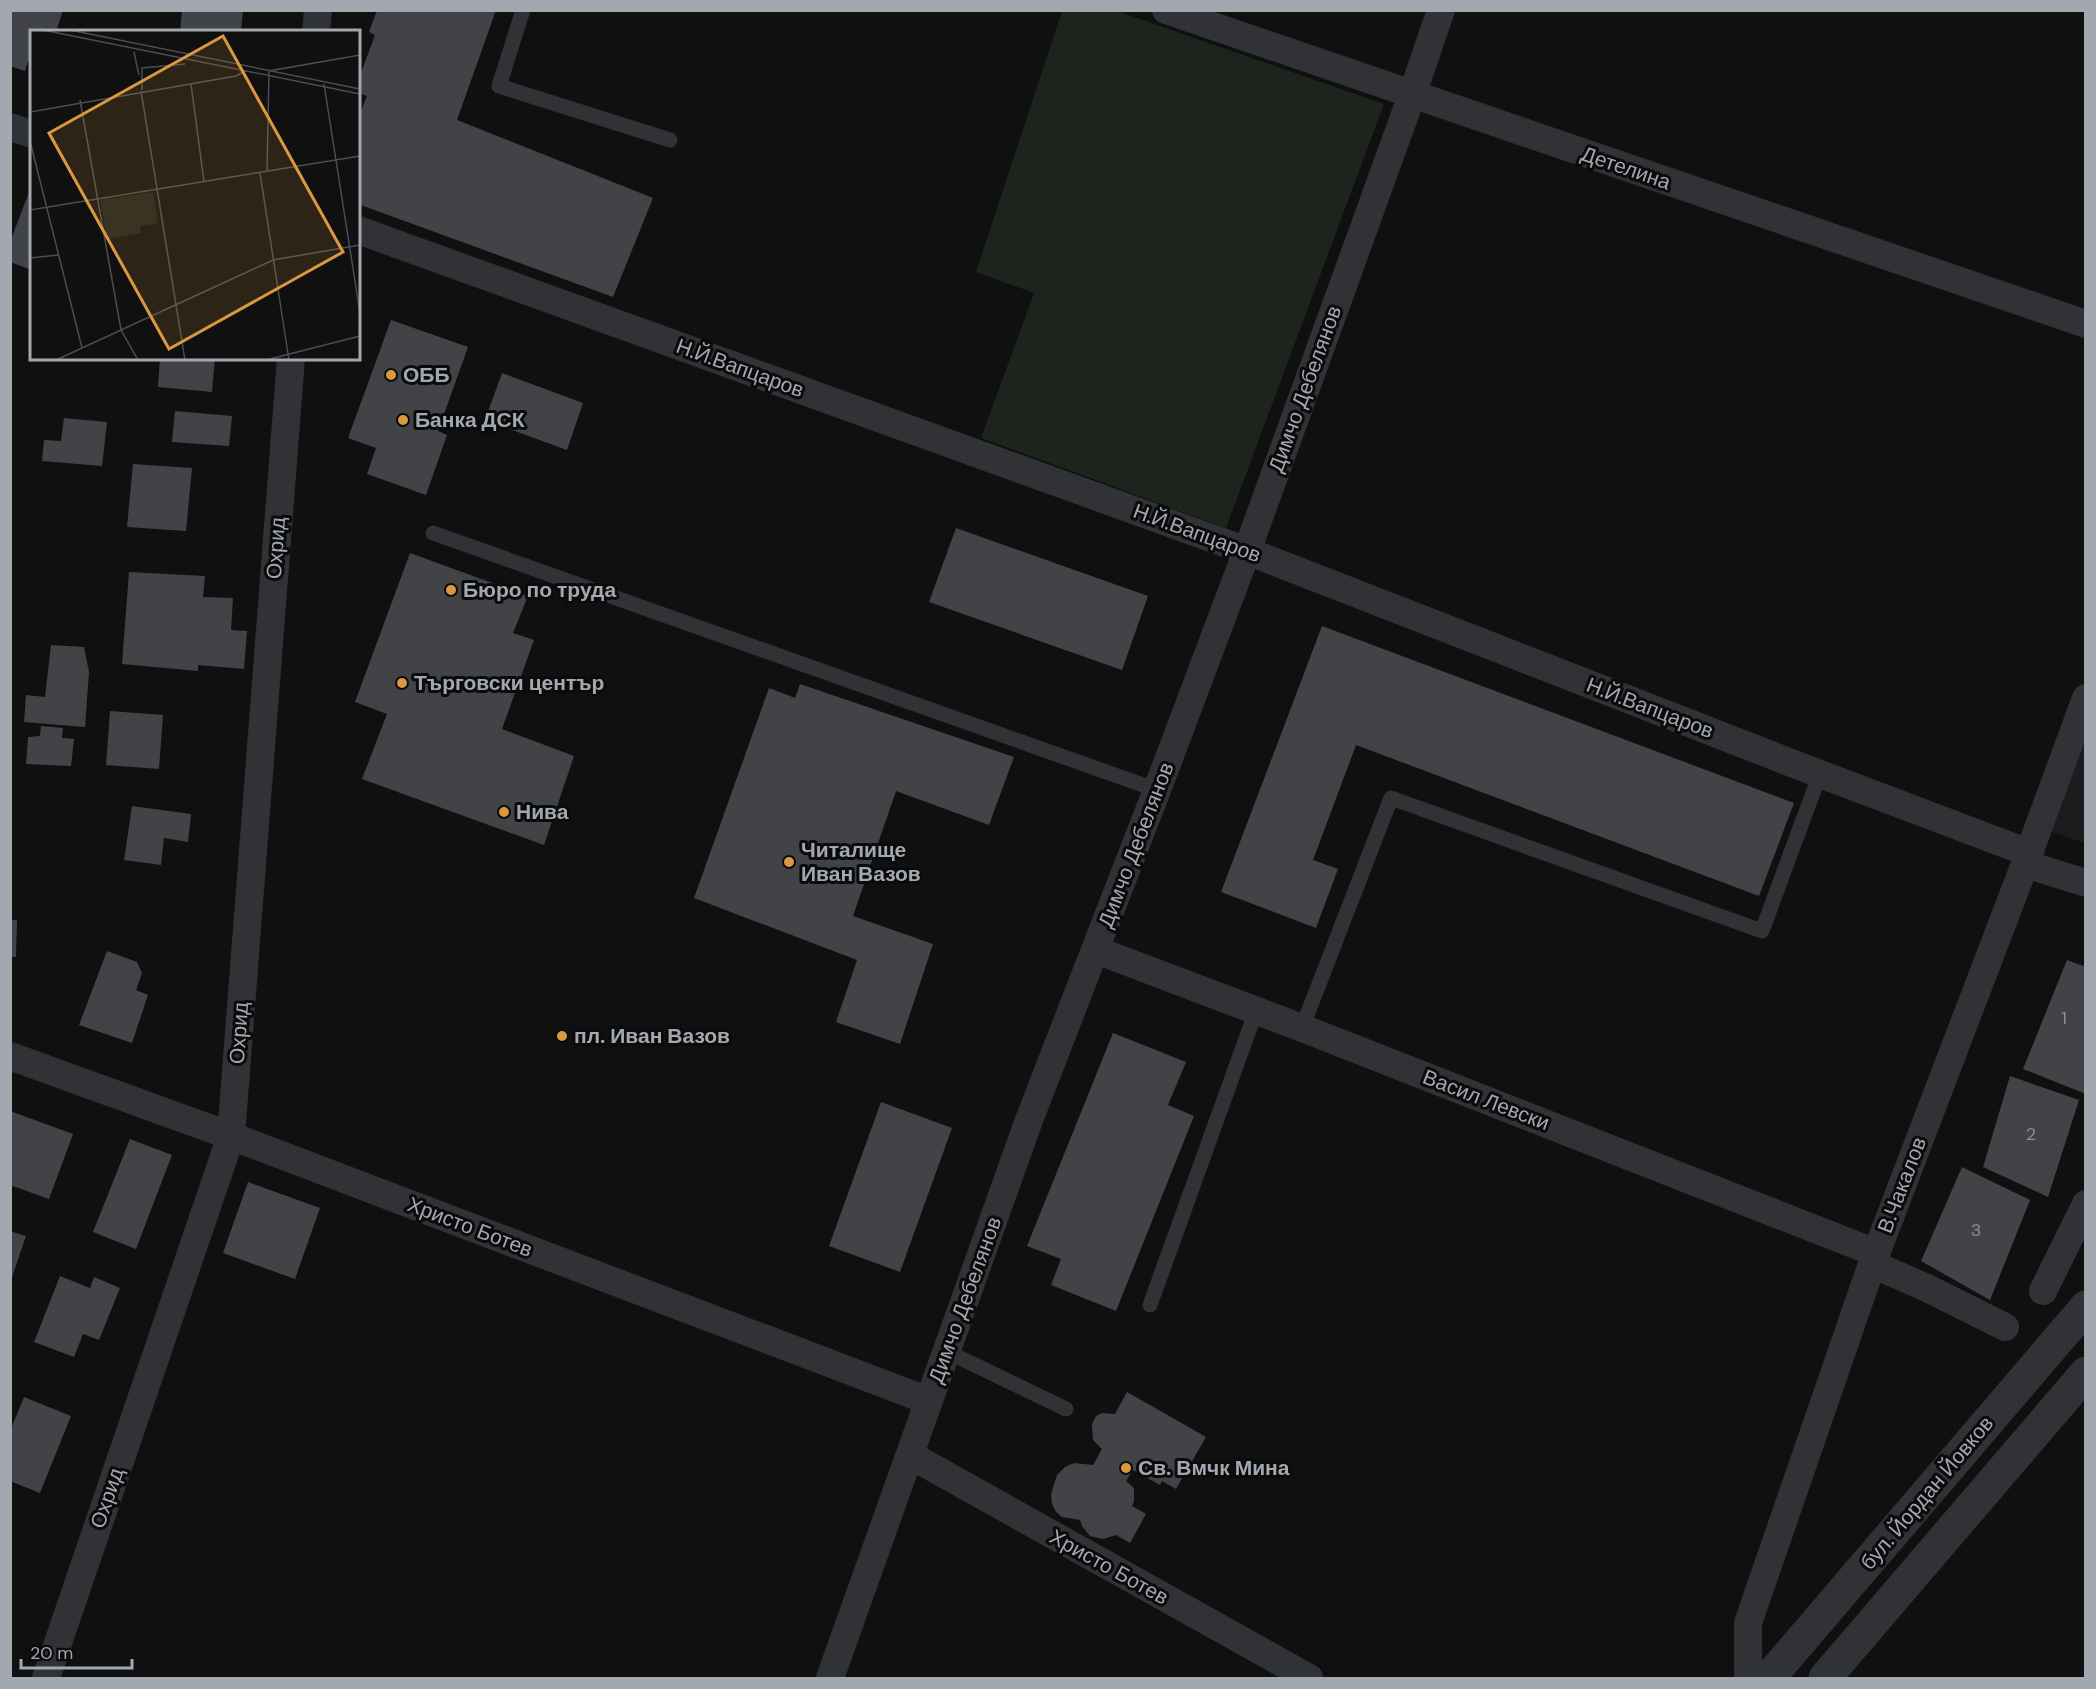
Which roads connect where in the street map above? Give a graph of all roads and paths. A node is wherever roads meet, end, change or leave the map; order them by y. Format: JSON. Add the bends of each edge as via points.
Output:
{"nodes":[{"id":1,"x":318,"y":10,"type":"edge"},
{"id":2,"x":523,"y":10,"type":"edge"},
{"id":3,"x":1166,"y":10,"type":"edge"},
{"id":4,"x":1441,"y":10,"type":"edge"},
{"id":5,"x":316,"y":30,"type":"edge"},
{"id":6,"x":1412,"y":95,"type":"junction"},
{"id":7,"x":10,"y":127,"type":"edge"},
{"id":8,"x":30,"y":133,"type":"edge"},
{"id":9,"x":670,"y":140,"type":"dead end"},
{"id":10,"x":360,"y":231,"type":"edge"},
{"id":11,"x":2085,"y":324,"type":"edge"},
{"id":12,"x":291,"y":360,"type":"edge"},
{"id":13,"x":433,"y":533,"type":"dead end"},
{"id":14,"x":1247,"y":551,"type":"junction"},
{"id":15,"x":2085,"y":698,"type":"edge"},
{"id":16,"x":1820,"y":774,"type":"junction"},
{"id":17,"x":1157,"y":790,"type":"junction"},
{"id":18,"x":2027,"y":859,"type":"junction"},
{"id":19,"x":2085,"y":883,"type":"edge"},
{"id":20,"x":1096,"y":950,"type":"junction"},
{"id":21,"x":1256,"y":1011,"type":"junction"},
{"id":22,"x":1302,"y":1028,"type":"junction"},
{"id":23,"x":10,"y":1056,"type":"edge"},
{"id":24,"x":231,"y":1136,"type":"junction"},
{"id":25,"x":2085,"y":1204,"type":"edge"},
{"id":26,"x":1874,"y":1258,"type":"junction"},
{"id":27,"x":2043,"y":1291,"type":"dead end"},
{"id":28,"x":1150,"y":1305,"type":"dead end"},
{"id":29,"x":2085,"y":1307,"type":"edge"},
{"id":30,"x":2005,"y":1327,"type":"dead end"},
{"id":31,"x":946,"y":1352,"type":"junction"},
{"id":32,"x":2085,"y":1373,"type":"edge"},
{"id":33,"x":929,"y":1401,"type":"junction"},
{"id":34,"x":1066,"y":1409,"type":"dead end"},
{"id":35,"x":910,"y":1455,"type":"junction"},
{"id":36,"x":46,"y":1678,"type":"edge"},
{"id":37,"x":830,"y":1678,"type":"edge"},
{"id":38,"x":1309,"y":1678,"type":"edge"},
{"id":39,"x":1748,"y":1678,"type":"edge"},
{"id":40,"x":1769,"y":1678,"type":"edge"},
{"id":41,"x":1825,"y":1678,"type":"edge"}],
"edges":[{"from":1,"to":5,"type":"street"},
{"from":2,"to":9,"type":"lane","via":[[499,86]]},
{"from":3,"to":6,"type":"street","name":"Детелина"},
{"from":4,"to":6,"type":"street","name":"Димчо Дебелянов"},
{"from":6,"to":11,"type":"street","name":"Детелина"},
{"from":6,"to":14,"type":"street","name":"Димчо Дебелянов"},
{"from":7,"to":8,"type":"street"},
{"from":10,"to":14,"type":"street","name":"Н.Й.Вапцаров"},
{"from":12,"to":24,"type":"street","name":"Охрид"},
{"from":13,"to":17,"type":"lane"},
{"from":14,"to":16,"type":"street","name":"Н.Й.Вапцаров"},
{"from":14,"to":17,"type":"street","name":"Димчо Дебелянов"},
{"from":15,"to":18,"type":"street","name":"В.Чакалов"},
{"from":16,"to":18,"type":"street","name":"Н.Й.Вапцаров"},
{"from":16,"to":22,"type":"lane","via":[[1762,931],[1391,798]]},
{"from":17,"to":20,"type":"street","name":"Димчо Дебелянов"},
{"from":18,"to":19,"type":"street","name":"Н.Й.Вапцаров"},
{"from":18,"to":26,"type":"street","name":"В.Чакалов"},
{"from":20,"to":21,"type":"street","name":"Васил Левски"},
{"from":20,"to":31,"type":"street","name":"Димчо Дебелянов","via":[[1029,1120]]},
{"from":21,"to":22,"type":"street","name":"Васил Левски"},
{"from":21,"to":28,"type":"lane"},
{"from":22,"to":26,"type":"street","name":"Васил Левски"},
{"from":23,"to":24,"type":"street","name":"Христо Ботев"},
{"from":24,"to":33,"type":"street","name":"Христо Ботев"},
{"from":24,"to":36,"type":"street","name":"Охрид"},
{"from":25,"to":27,"type":"street"},
{"from":26,"to":30,"type":"street","name":"Васил Левски"},
{"from":26,"to":39,"type":"street","name":"В.Чакалов","via":[[1748,1623]]},
{"from":29,"to":40,"type":"street","name":"бул. Йордан Йовков"},
{"from":31,"to":33,"type":"street","name":"Димчо Дебелянов"},
{"from":31,"to":34,"type":"lane"},
{"from":32,"to":41,"type":"street","name":"бул. Йордан Йовков"},
{"from":33,"to":35,"type":"street","name":"Димчо Дебелянов"},
{"from":35,"to":37,"type":"street","name":"Димчо Дебелянов"},
{"from":35,"to":38,"type":"street","name":"Христо Ботев"}]}
